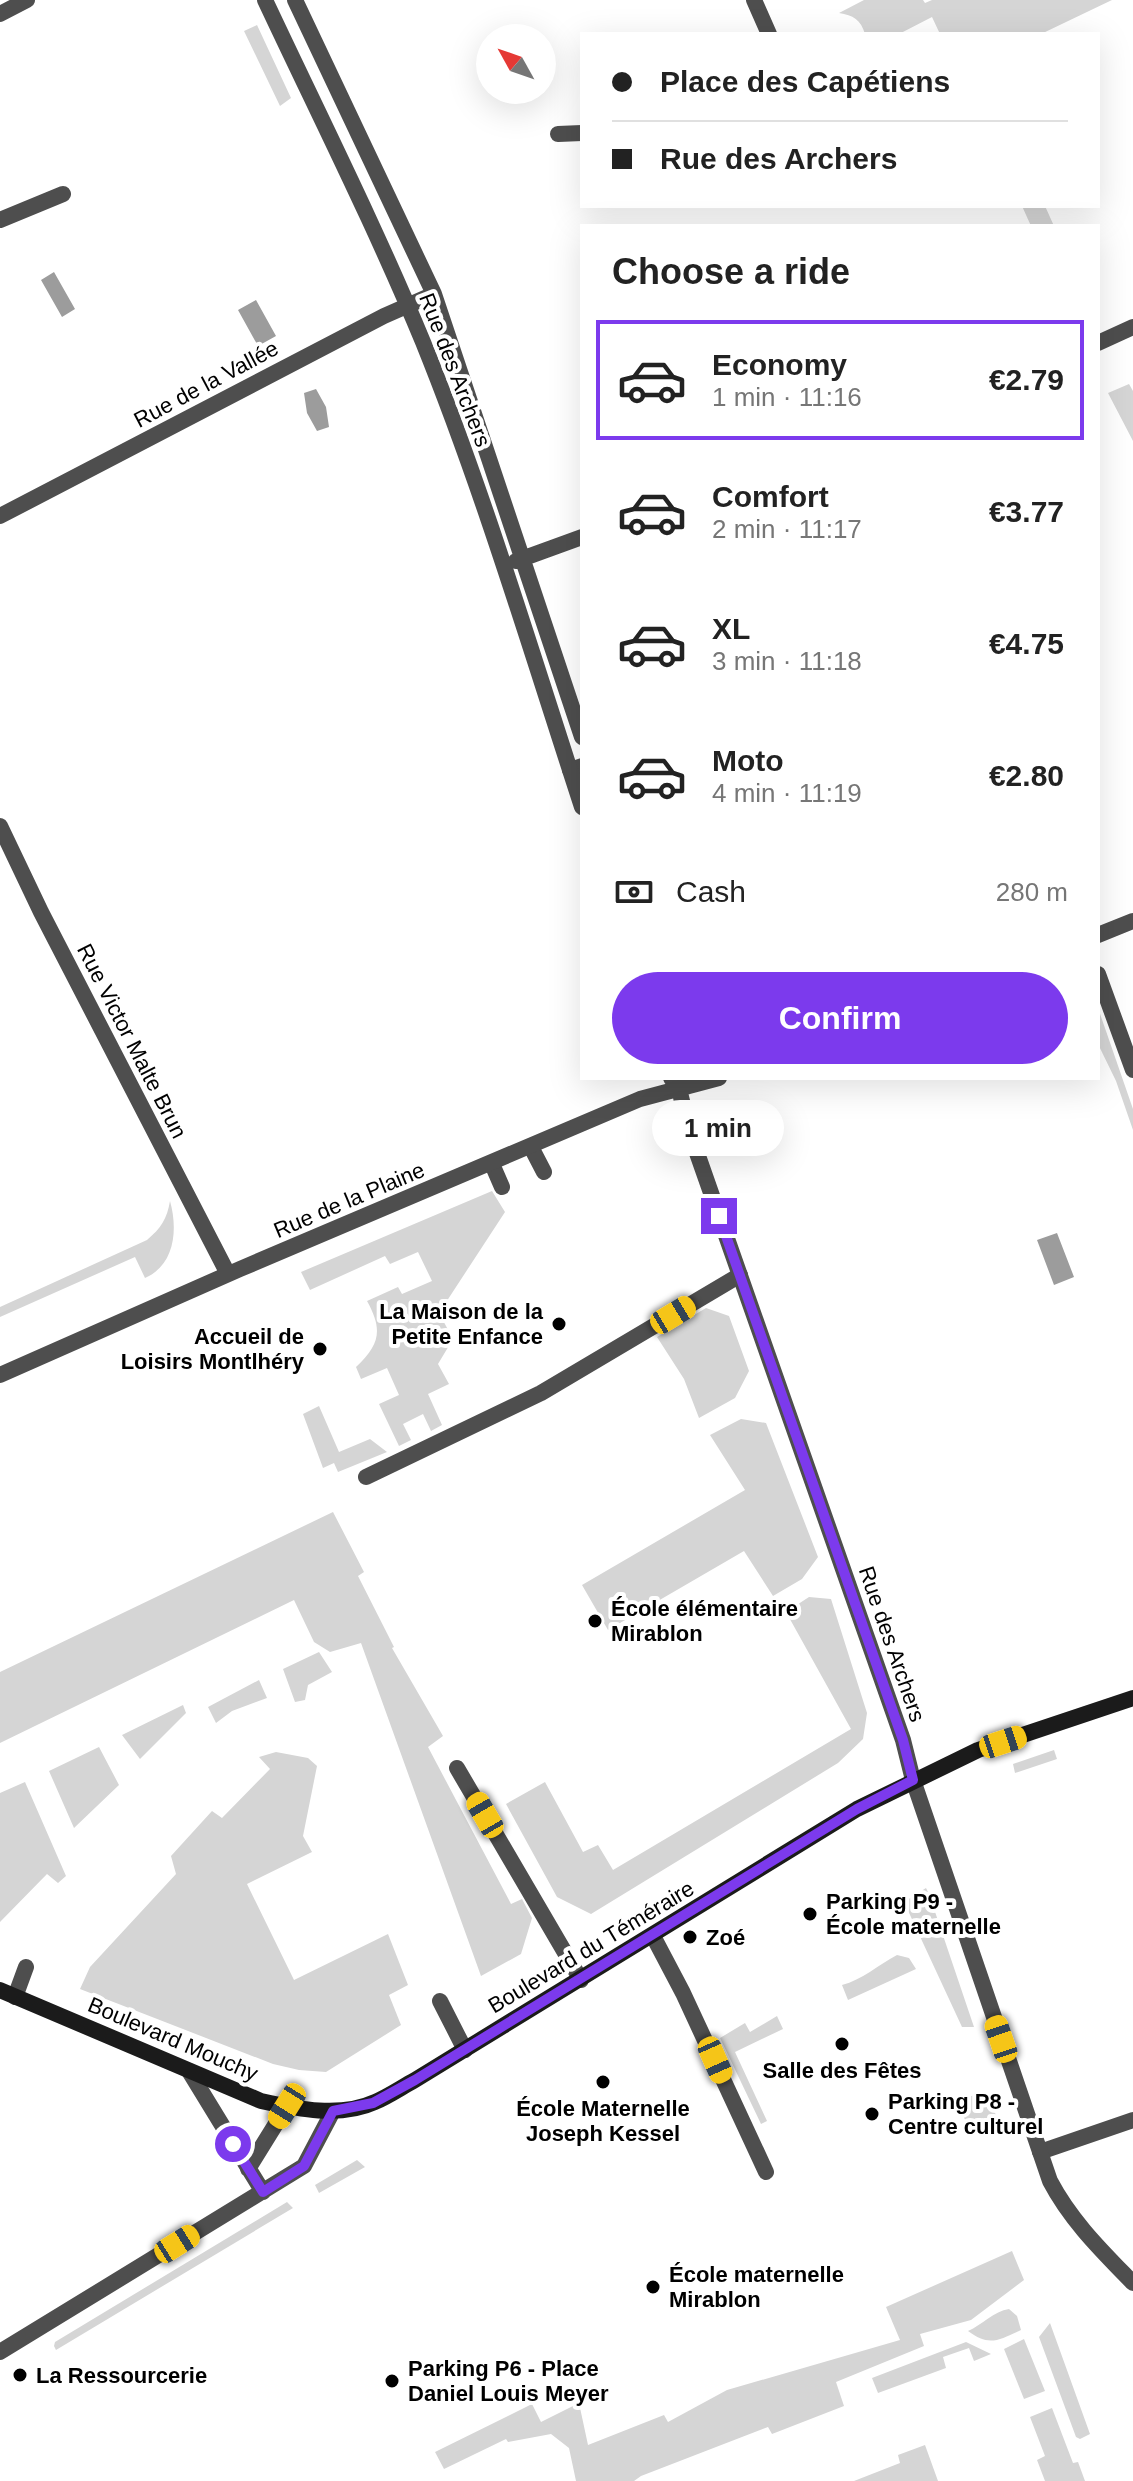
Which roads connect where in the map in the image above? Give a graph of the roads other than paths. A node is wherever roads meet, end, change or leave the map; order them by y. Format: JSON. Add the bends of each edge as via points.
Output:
{"nodes":[{"id":1,"x":27,"y":0,"type":"edge"},
{"id":2,"x":265,"y":0,"type":"edge"},
{"id":3,"x":295,"y":0,"type":"edge"},
{"id":4,"x":754,"y":0,"type":"edge"},
{"id":5,"x":0,"y":14,"type":"edge"},
{"id":6,"x":768,"y":32,"type":"edge"},
{"id":7,"x":580,"y":133,"type":"edge"},
{"id":8,"x":558,"y":134,"type":"dead end"},
{"id":9,"x":63,"y":194,"type":"dead end"},
{"id":10,"x":0,"y":220,"type":"edge"},
{"id":11,"x":434,"y":294,"type":"junction"},
{"id":12,"x":407,"y":305,"type":"junction"},
{"id":13,"x":1133,"y":327,"type":"edge"},
{"id":14,"x":1100,"y":342,"type":"edge"},
{"id":15,"x":0,"y":516,"type":"edge"},
{"id":16,"x":580,"y":538,"type":"edge"},
{"id":17,"x":523,"y":559,"type":"junction"},
{"id":18,"x":505,"y":565,"type":"junction"},
{"id":19,"x":580,"y":731,"type":"edge"},
{"id":20,"x":576,"y":768,"type":"edge"},
{"id":21,"x":580,"y":794,"type":"edge"},
{"id":22,"x":0,"y":826,"type":"edge"},
{"id":23,"x":1133,"y":921,"type":"edge"},
{"id":24,"x":1100,"y":934,"type":"edge"},
{"id":25,"x":1100,"y":979,"type":"edge"},
{"id":26,"x":1133,"y":1070,"type":"edge"},
{"id":27,"x":698,"y":1080,"type":"edge"},
{"id":28,"x":678,"y":1082,"type":"edge"},
{"id":29,"x":531,"y":1147,"type":"junction"},
{"id":30,"x":492,"y":1164,"type":"junction"},
{"id":31,"x":544,"y":1172,"type":"dead end"},
{"id":32,"x":502,"y":1187,"type":"dead end"},
{"id":33,"x":228,"y":1274,"type":"junction"},
{"id":34,"x":740,"y":1275,"type":"junction"},
{"id":35,"x":0,"y":1375,"type":"edge"},
{"id":36,"x":366,"y":1477,"type":"dead end"},
{"id":37,"x":1133,"y":1698,"type":"edge"},
{"id":38,"x":457,"y":1768,"type":"dead end"},
{"id":39,"x":913,"y":1780,"type":"junction"},
{"id":40,"x":653,"y":1936,"type":"junction"},
{"id":41,"x":26,"y":1967,"type":"dead end"},
{"id":42,"x":581,"y":1980,"type":"junction"},
{"id":43,"x":8,"y":1994,"type":"edge"},
{"id":44,"x":440,"y":2001,"type":"dead end"},
{"id":45,"x":465,"y":2050,"type":"junction"},
{"id":46,"x":189,"y":2071,"type":"junction"},
{"id":47,"x":287,"y":2106,"type":"junction"},
{"id":48,"x":333,"y":2111,"type":"junction"},
{"id":49,"x":1133,"y":2120,"type":"edge"},
{"id":50,"x":1040,"y":2152,"type":"junction"},
{"id":51,"x":248,"y":2169,"type":"junction"},
{"id":52,"x":766,"y":2172,"type":"dead end"},
{"id":53,"x":263,"y":2192,"type":"junction"},
{"id":54,"x":1133,"y":2283,"type":"edge"},
{"id":55,"x":0,"y":2352,"type":"edge"}],
"edges":[{"from":1,"to":5,"type":"street"},
{"from":2,"to":12,"type":"street","name":"Rue des Archers"},
{"from":3,"to":11,"type":"street","name":"Rue des Archers"},
{"from":4,"to":6,"type":"street"},
{"from":7,"to":8,"type":"street"},
{"from":9,"to":10,"type":"street"},
{"from":11,"to":12,"type":"street","name":"Rue de la Vallée"},
{"from":11,"to":17,"type":"street","name":"Rue des Archers"},
{"from":12,"to":15,"type":"street","name":"Rue de la Vallée"},
{"from":12,"to":18,"type":"street","name":"Rue des Archers"},
{"from":13,"to":14,"type":"street"},
{"from":16,"to":17,"type":"street"},
{"from":17,"to":18,"type":"street"},
{"from":17,"to":19,"type":"street","name":"Rue des Archers"},
{"from":18,"to":20,"type":"street","name":"Rue des Archers"},
{"from":20,"to":21,"type":"street","name":"Rue des Archers"},
{"from":22,"to":33,"type":"street","name":"Rue Victor Malte Brun"},
{"from":23,"to":24,"type":"street"},
{"from":25,"to":26,"type":"street"},
{"from":27,"to":28,"type":"street","name":"Rue de la Plaine"},
{"from":28,"to":29,"type":"street","name":"Rue de la Plaine"},
{"from":28,"to":34,"type":"street","name":"Rue des Archers","via":[[690,1133]]},
{"from":29,"to":30,"type":"street","name":"Rue de la Plaine"},
{"from":29,"to":31,"type":"street"},
{"from":30,"to":32,"type":"street"},
{"from":30,"to":33,"type":"street","name":"Rue de la Plaine"},
{"from":33,"to":35,"type":"street","name":"Rue de la Plaine"},
{"from":34,"to":36,"type":"street","via":[[541,1393]]},
{"from":34,"to":39,"type":"street","name":"Rue des Archers"},
{"from":37,"to":39,"type":"main road","name":"Boulevard du Téméraire","via":[[978,1750]]},
{"from":38,"to":42,"type":"street"},
{"from":39,"to":40,"type":"main road","name":"Boulevard du Téméraire"},
{"from":39,"to":50,"type":"street","name":"Rue des Archers"},
{"from":40,"to":42,"type":"main road","name":"Boulevard du Téméraire"},
{"from":40,"to":52,"type":"street"},
{"from":41,"to":43,"type":"street"},
{"from":42,"to":45,"type":"main road","name":"Boulevard du Téméraire"},
{"from":43,"to":46,"type":"main road","name":"Boulevard Mouchy"},
{"from":44,"to":45,"type":"street"},
{"from":45,"to":48,"type":"main road","name":"Boulevard du Téméraire","via":[[373,2103]]},
{"from":46,"to":47,"type":"main road","name":"Boulevard Mouchy","via":[[261,2101]]},
{"from":46,"to":51,"type":"street"},
{"from":47,"to":48,"type":"main road","name":"Boulevard Mouchy"},
{"from":47,"to":51,"type":"street"},
{"from":48,"to":53,"type":"street","via":[[304,2166]]},
{"from":49,"to":50,"type":"street"},
{"from":50,"to":54,"type":"street","name":"Rue des Archers","via":[[1063,2205]]},
{"from":51,"to":53,"type":"street"},
{"from":53,"to":55,"type":"street"}]}
